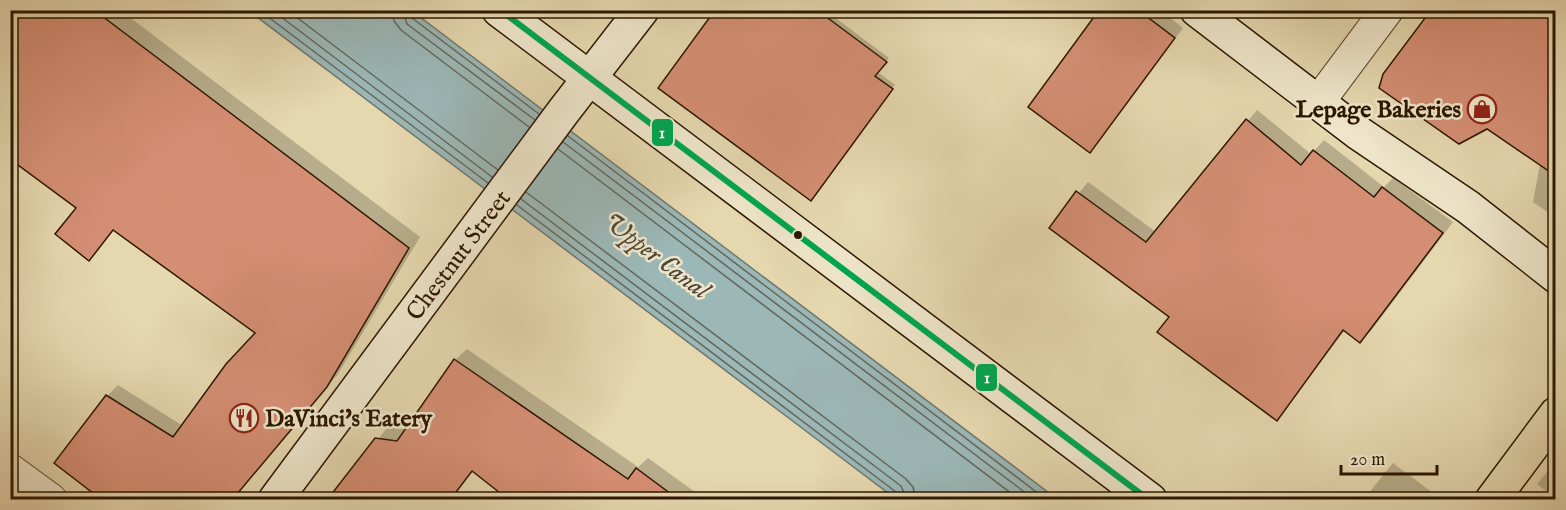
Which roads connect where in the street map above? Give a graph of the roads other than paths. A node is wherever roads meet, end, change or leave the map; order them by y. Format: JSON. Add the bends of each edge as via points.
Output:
{"nodes":[{"id":1,"x":499,"y":10,"type":"edge"},
{"id":2,"x":642,"y":10,"type":"edge"},
{"id":3,"x":1197,"y":10,"type":"edge"},
{"id":4,"x":1387,"y":10,"type":"edge"},
{"id":5,"x":588,"y":80,"type":"junction"},
{"id":6,"x":1319,"y":101,"type":"junction"},
{"id":7,"x":1556,"y":276,"type":"edge"},
{"id":8,"x":1556,"y":414,"type":"edge"},
{"id":9,"x":10,"y":470,"type":"edge"},
{"id":10,"x":51,"y":500,"type":"edge"},
{"id":11,"x":275,"y":500,"type":"edge"},
{"id":12,"x":1150,"y":500,"type":"edge"},
{"id":13,"x":1492,"y":500,"type":"edge"}],
"edges":[{"from":1,"to":5,"type":"main road"},
{"from":2,"to":5,"type":"main road","name":"Chestnut Street"},
{"from":3,"to":6,"type":"main road"},
{"from":4,"to":6,"type":"street"},
{"from":5,"to":11,"type":"main road","name":"Chestnut Street"},
{"from":5,"to":12,"type":"main road"},
{"from":6,"to":7,"type":"main road","via":[[1357,132],[1468,207]]},
{"from":8,"to":13,"type":"highway"},
{"from":9,"to":10,"type":"street"}]}
